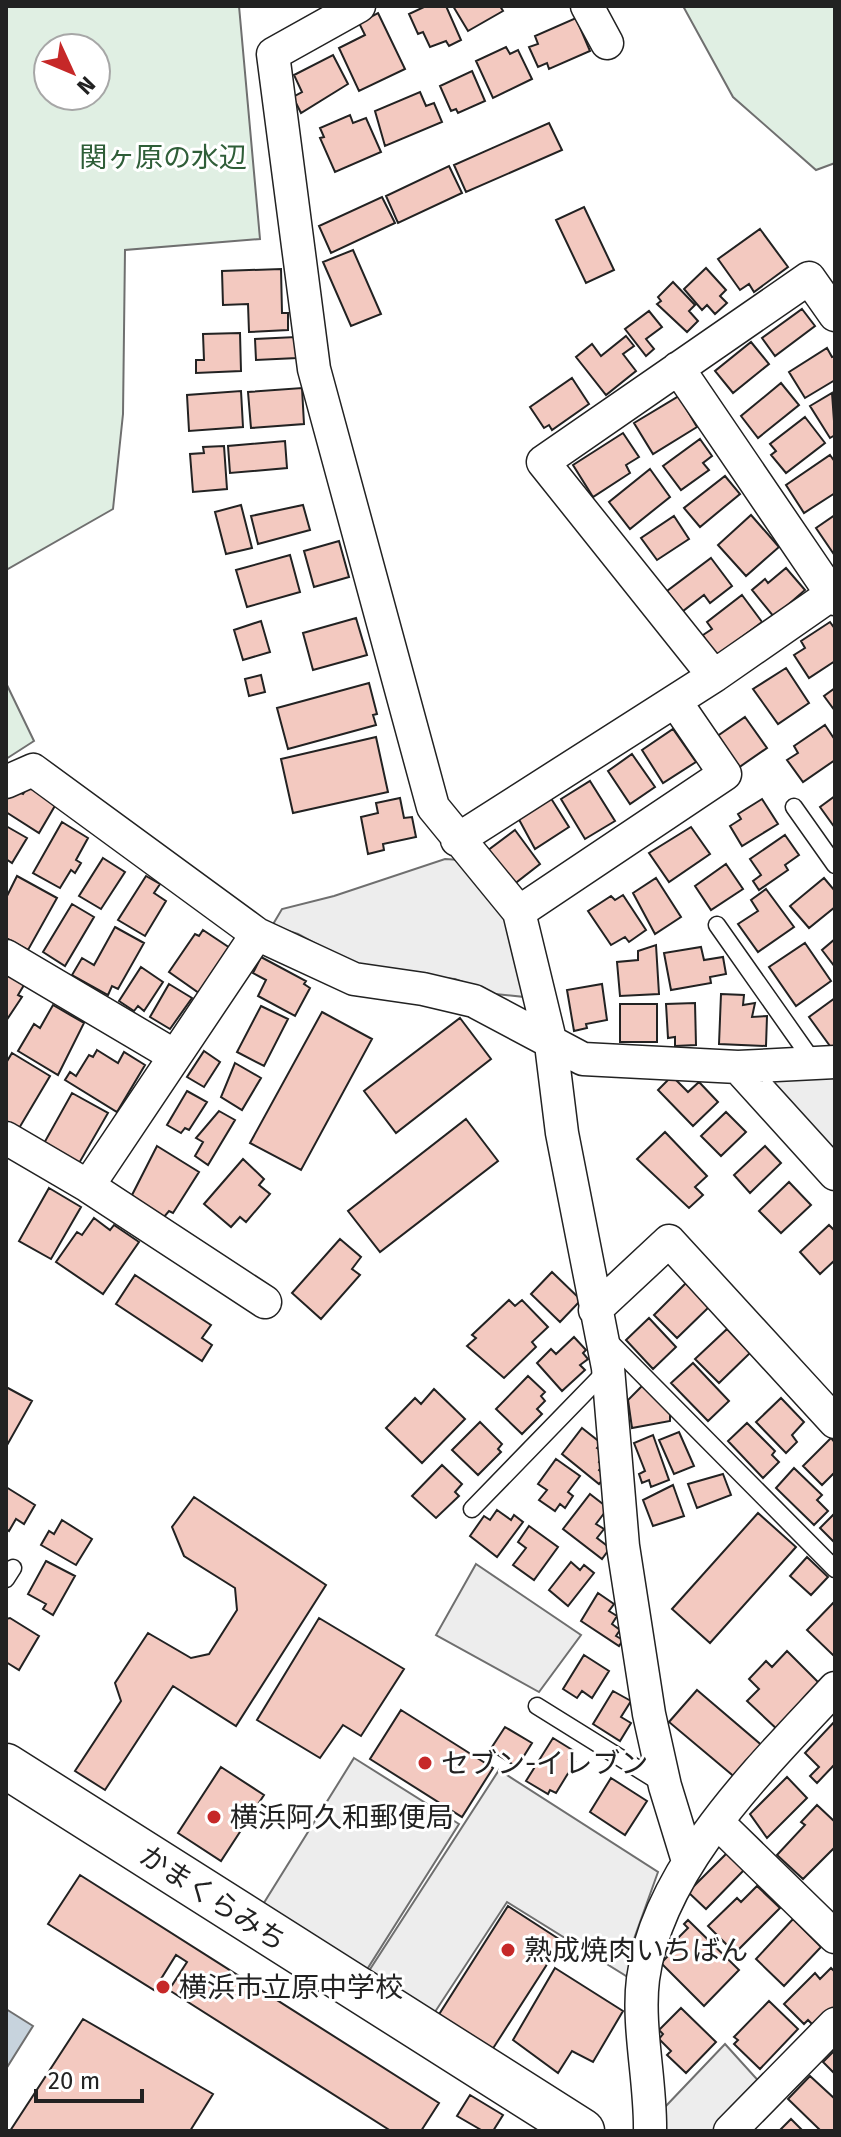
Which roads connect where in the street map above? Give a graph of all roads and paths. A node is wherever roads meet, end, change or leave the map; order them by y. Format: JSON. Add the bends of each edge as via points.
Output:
{"nodes":[{"id":1,"x":359,"y":6,"type":"edge"},
{"id":2,"x":587,"y":6,"type":"edge"},
{"id":3,"x":607,"y":43,"type":"dead end"},
{"id":4,"x":835,"y":315,"type":"edge"},
{"id":5,"x":678,"y":368,"type":"junction"},
{"id":6,"x":832,"y":588,"type":"edge"},
{"id":7,"x":714,"y":676,"type":"junction"},
{"id":8,"x":675,"y":701,"type":"junction"},
{"id":9,"x":6,"y":782,"type":"edge"},
{"id":10,"x":794,"y":807,"type":"dead end"},
{"id":11,"x":457,"y":840,"type":"junction"},
{"id":12,"x":835,"y":865,"type":"edge"},
{"id":13,"x":519,"y":912,"type":"junction"},
{"id":14,"x":717,"y":925,"type":"dead end"},
{"id":15,"x":257,"y":934,"type":"junction"},
{"id":16,"x":6,"y":956,"type":"edge"},
{"id":17,"x":551,"y":1044,"type":"junction"},
{"id":18,"x":175,"y":1056,"type":"junction"},
{"id":19,"x":824,"y":1061,"type":"edge"},
{"id":20,"x":738,"y":1067,"type":"junction"},
{"id":21,"x":6,"y":1138,"type":"edge"},
{"id":22,"x":835,"y":1174,"type":"edge"},
{"id":23,"x":88,"y":1186,"type":"junction"},
{"id":24,"x":265,"y":1302,"type":"dead end"},
{"id":25,"x":598,"y":1321,"type":"junction"},
{"id":26,"x":608,"y":1368,"type":"junction"},
{"id":27,"x":835,"y":1422,"type":"edge"},
{"id":28,"x":472,"y":1509,"type":"dead end"},
{"id":29,"x":835,"y":1569,"type":"edge"},
{"id":30,"x":834,"y":1692,"type":"edge"},
{"id":31,"x":537,"y":1706,"type":"dead end"},
{"id":32,"x":6,"y":1766,"type":"edge"},
{"id":33,"x":665,"y":1786,"type":"junction"},
{"id":34,"x":717,"y":1822,"type":"junction"},
{"id":35,"x":688,"y":1861,"type":"junction"},
{"id":36,"x":835,"y":1937,"type":"edge"},
{"id":37,"x":835,"y":2024,"type":"edge"},
{"id":38,"x":582,"y":2131,"type":"edge"},
{"id":39,"x":650,"y":2131,"type":"edge"},
{"id":40,"x":730,"y":2131,"type":"edge"}],
"edges":[{"from":1,"to":11,"type":"street","via":[[273,54],[314,369],[433,807]]},
{"from":2,"to":3,"type":"street"},
{"from":4,"to":5,"type":"street","via":[[809,278]]},
{"from":5,"to":6,"type":"street"},
{"from":5,"to":7,"type":"street","via":[[543,462]]},
{"from":6,"to":7,"type":"street"},
{"from":7,"to":8,"type":"street"},
{"from":8,"to":11,"type":"street"},
{"from":8,"to":13,"type":"street","via":[[725,774]]},
{"from":9,"to":15,"type":"street","via":[[33,770]]},
{"from":10,"to":12,"type":"lane"},
{"from":11,"to":13,"type":"street"},
{"from":13,"to":17,"type":"street"},
{"from":14,"to":19,"type":"lane"},
{"from":15,"to":17,"type":"street","via":[[354,979],[474,1001]]},
{"from":15,"to":18,"type":"street"},
{"from":16,"to":18,"type":"street"},
{"from":17,"to":20,"type":"street","via":[[583,1059]]},
{"from":17,"to":25,"type":"street","via":[[562,1133]]},
{"from":18,"to":23,"type":"street"},
{"from":19,"to":20,"type":"street"},
{"from":20,"to":22,"type":"street"},
{"from":21,"to":23,"type":"street"},
{"from":23,"to":24,"type":"street"},
{"from":25,"to":26,"type":"street"},
{"from":25,"to":27,"type":"street","via":[[669,1241]]},
{"from":25,"to":29,"type":"lane"},
{"from":26,"to":28,"type":"lane"},
{"from":26,"to":33,"type":"street","via":[[623,1546]]},
{"from":30,"to":34,"type":"street"},
{"from":31,"to":33,"type":"lane"},
{"from":32,"to":38,"type":"street","name":"かまくらみち"},
{"from":33,"to":35,"type":"street"},
{"from":34,"to":35,"type":"street"},
{"from":34,"to":36,"type":"street"},
{"from":35,"to":39,"type":"street","via":[[661,1913],[643,1981]]},
{"from":37,"to":40,"type":"street"}]}
